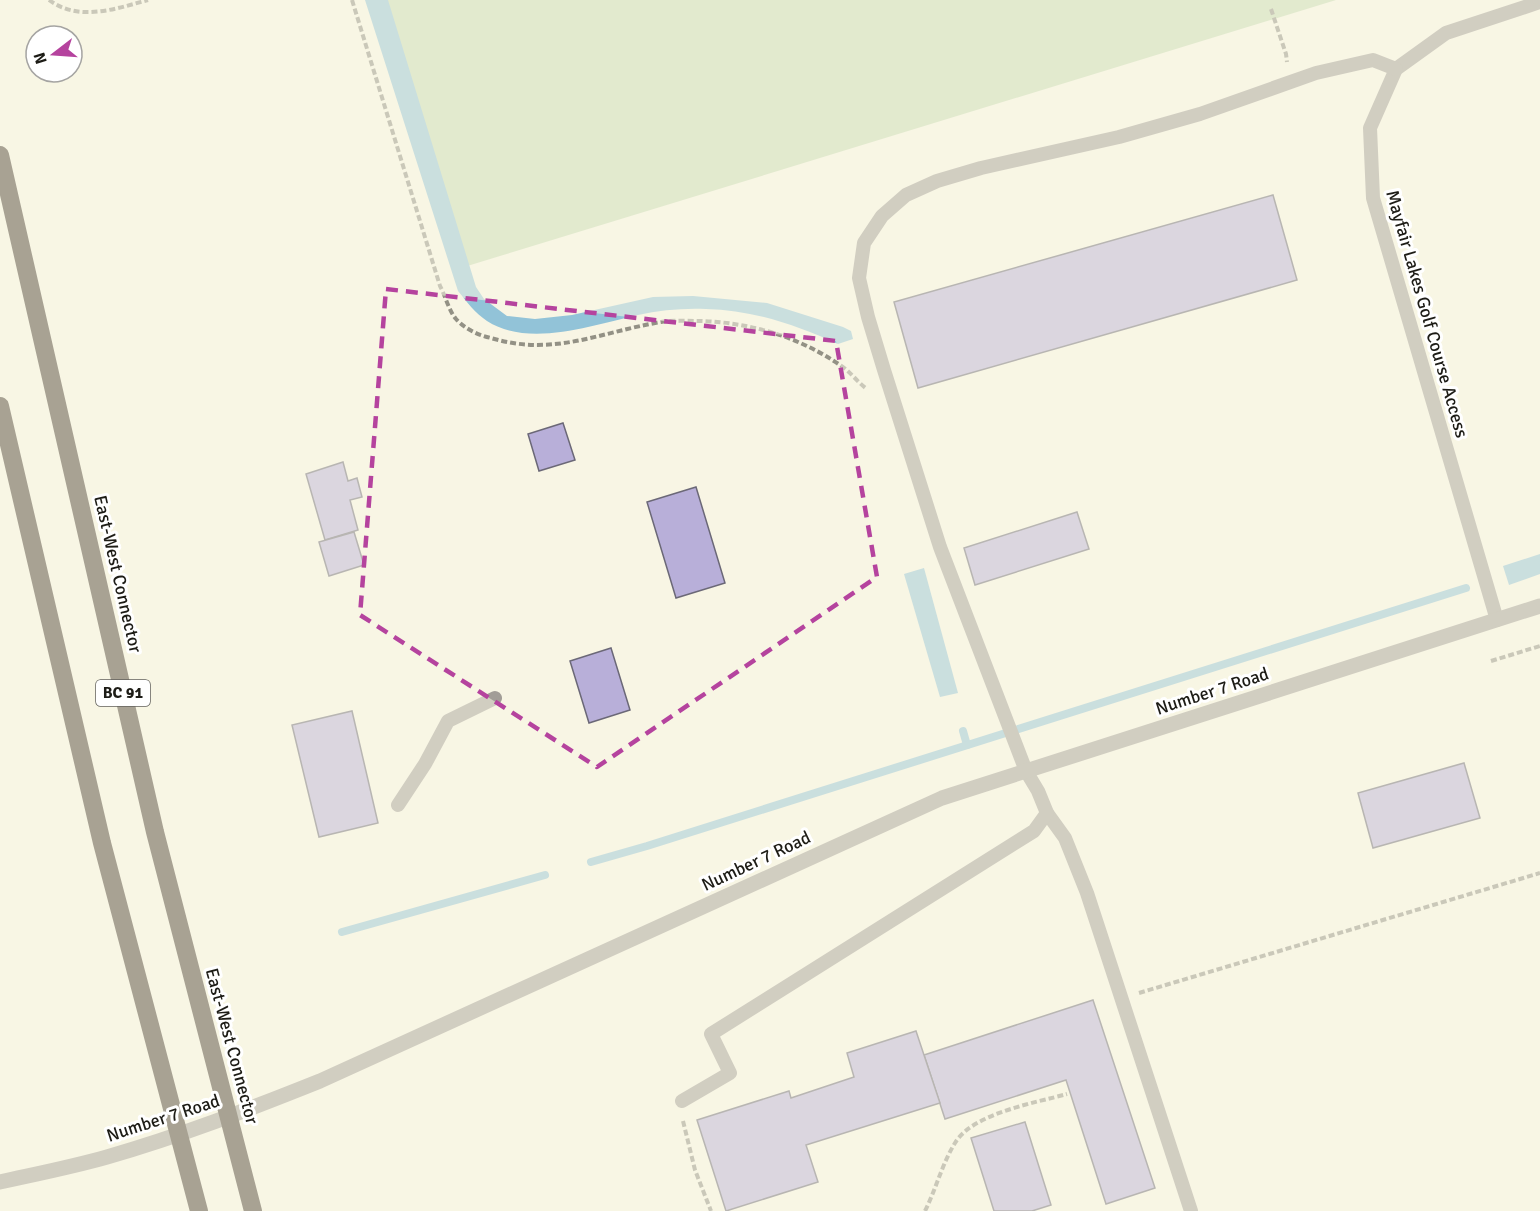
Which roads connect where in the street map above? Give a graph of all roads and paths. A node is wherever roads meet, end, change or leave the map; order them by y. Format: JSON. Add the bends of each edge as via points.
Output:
{"nodes":[{"id":1,"x":49,"y":0,"type":"edge"},
{"id":2,"x":148,"y":0,"type":"edge"},
{"id":3,"x":352,"y":0,"type":"edge"},
{"id":4,"x":1540,"y":2,"type":"edge"},
{"id":5,"x":1271,"y":9,"type":"dead end"},
{"id":6,"x":1396,"y":69,"type":"junction"},
{"id":7,"x":1280,"y":86,"type":"junction"},
{"id":8,"x":0,"y":155,"type":"edge"},
{"id":9,"x":0,"y":406,"type":"edge"},
{"id":10,"x":897,"y":411,"type":"junction"},
{"id":11,"x":1540,"y":606,"type":"edge"},
{"id":12,"x":1497,"y":620,"type":"junction"},
{"id":13,"x":1540,"y":646,"type":"edge"},
{"id":14,"x":1491,"y":661,"type":"dead end"},
{"id":15,"x":495,"y":698,"type":"dead end"},
{"id":16,"x":1026,"y":771,"type":"junction"},
{"id":17,"x":398,"y":805,"type":"dead end"},
{"id":18,"x":1047,"y":813,"type":"junction"},
{"id":19,"x":1540,"y":873,"type":"edge"},
{"id":20,"x":1122,"y":998,"type":"junction"},
{"id":21,"x":1067,"y":1094,"type":"dead end"},
{"id":22,"x":682,"y":1101,"type":"joint"},
{"id":23,"x":0,"y":1182,"type":"edge"},
{"id":24,"x":199,"y":1211,"type":"edge"},
{"id":25,"x":254,"y":1211,"type":"edge"},
{"id":26,"x":711,"y":1211,"type":"edge"},
{"id":27,"x":925,"y":1211,"type":"edge"},
{"id":28,"x":1191,"y":1211,"type":"edge"}],
"edges":[{"from":1,"to":2,"type":"path","via":[[73,12],[104,12]]},
{"from":3,"to":10,"type":"path","via":[[441,286],[455,318],[475,334],[511,344],[544,345],[569,344],[664,322],[748,326],[814,349],[843,366],[861,385]]},
{"from":4,"to":6,"type":"lane","via":[[1446,33]]},
{"from":5,"to":7,"type":"path","via":[[1286,54],[1287,67]]},
{"from":6,"to":7,"type":"lane","via":[[1373,60]]},
{"from":6,"to":12,"type":"lane","name":"Mayfair Lakes Golf Course Access","via":[[1370,128],[1373,198]]},
{"from":7,"to":10,"type":"lane","via":[[1119,137],[981,168],[906,195],[882,216],[864,243],[860,278]]},
{"from":8,"to":25,"type":"highway","name":"East-West Connector","number":"BC 91","via":[[155,832]]},
{"from":9,"to":24,"type":"highway","number":"BC 91","via":[[102,843]]},
{"from":10,"to":16,"type":"lane","via":[[940,547]]},
{"from":11,"to":12,"type":"street","name":"Number 7 Road"},
{"from":12,"to":16,"type":"street","name":"Number 7 Road"},
{"from":13,"to":14,"type":"path"},
{"from":15,"to":17,"type":"lane","via":[[448,721]]},
{"from":16,"to":18,"type":"lane"},
{"from":16,"to":23,"type":"street","name":"Number 7 Road","via":[[942,798],[253,1108],[160,1141]]},
{"from":18,"to":20,"type":"lane","via":[[1065,838]]},
{"from":18,"to":22,"type":"lane","via":[[1034,831],[711,1034],[730,1073]]},
{"from":19,"to":20,"type":"path"},
{"from":20,"to":28,"type":"lane"},
{"from":21,"to":27,"type":"path","via":[[1008,1110],[962,1132]]},
{"from":22,"to":26,"type":"path","via":[[694,1170]]}]}
